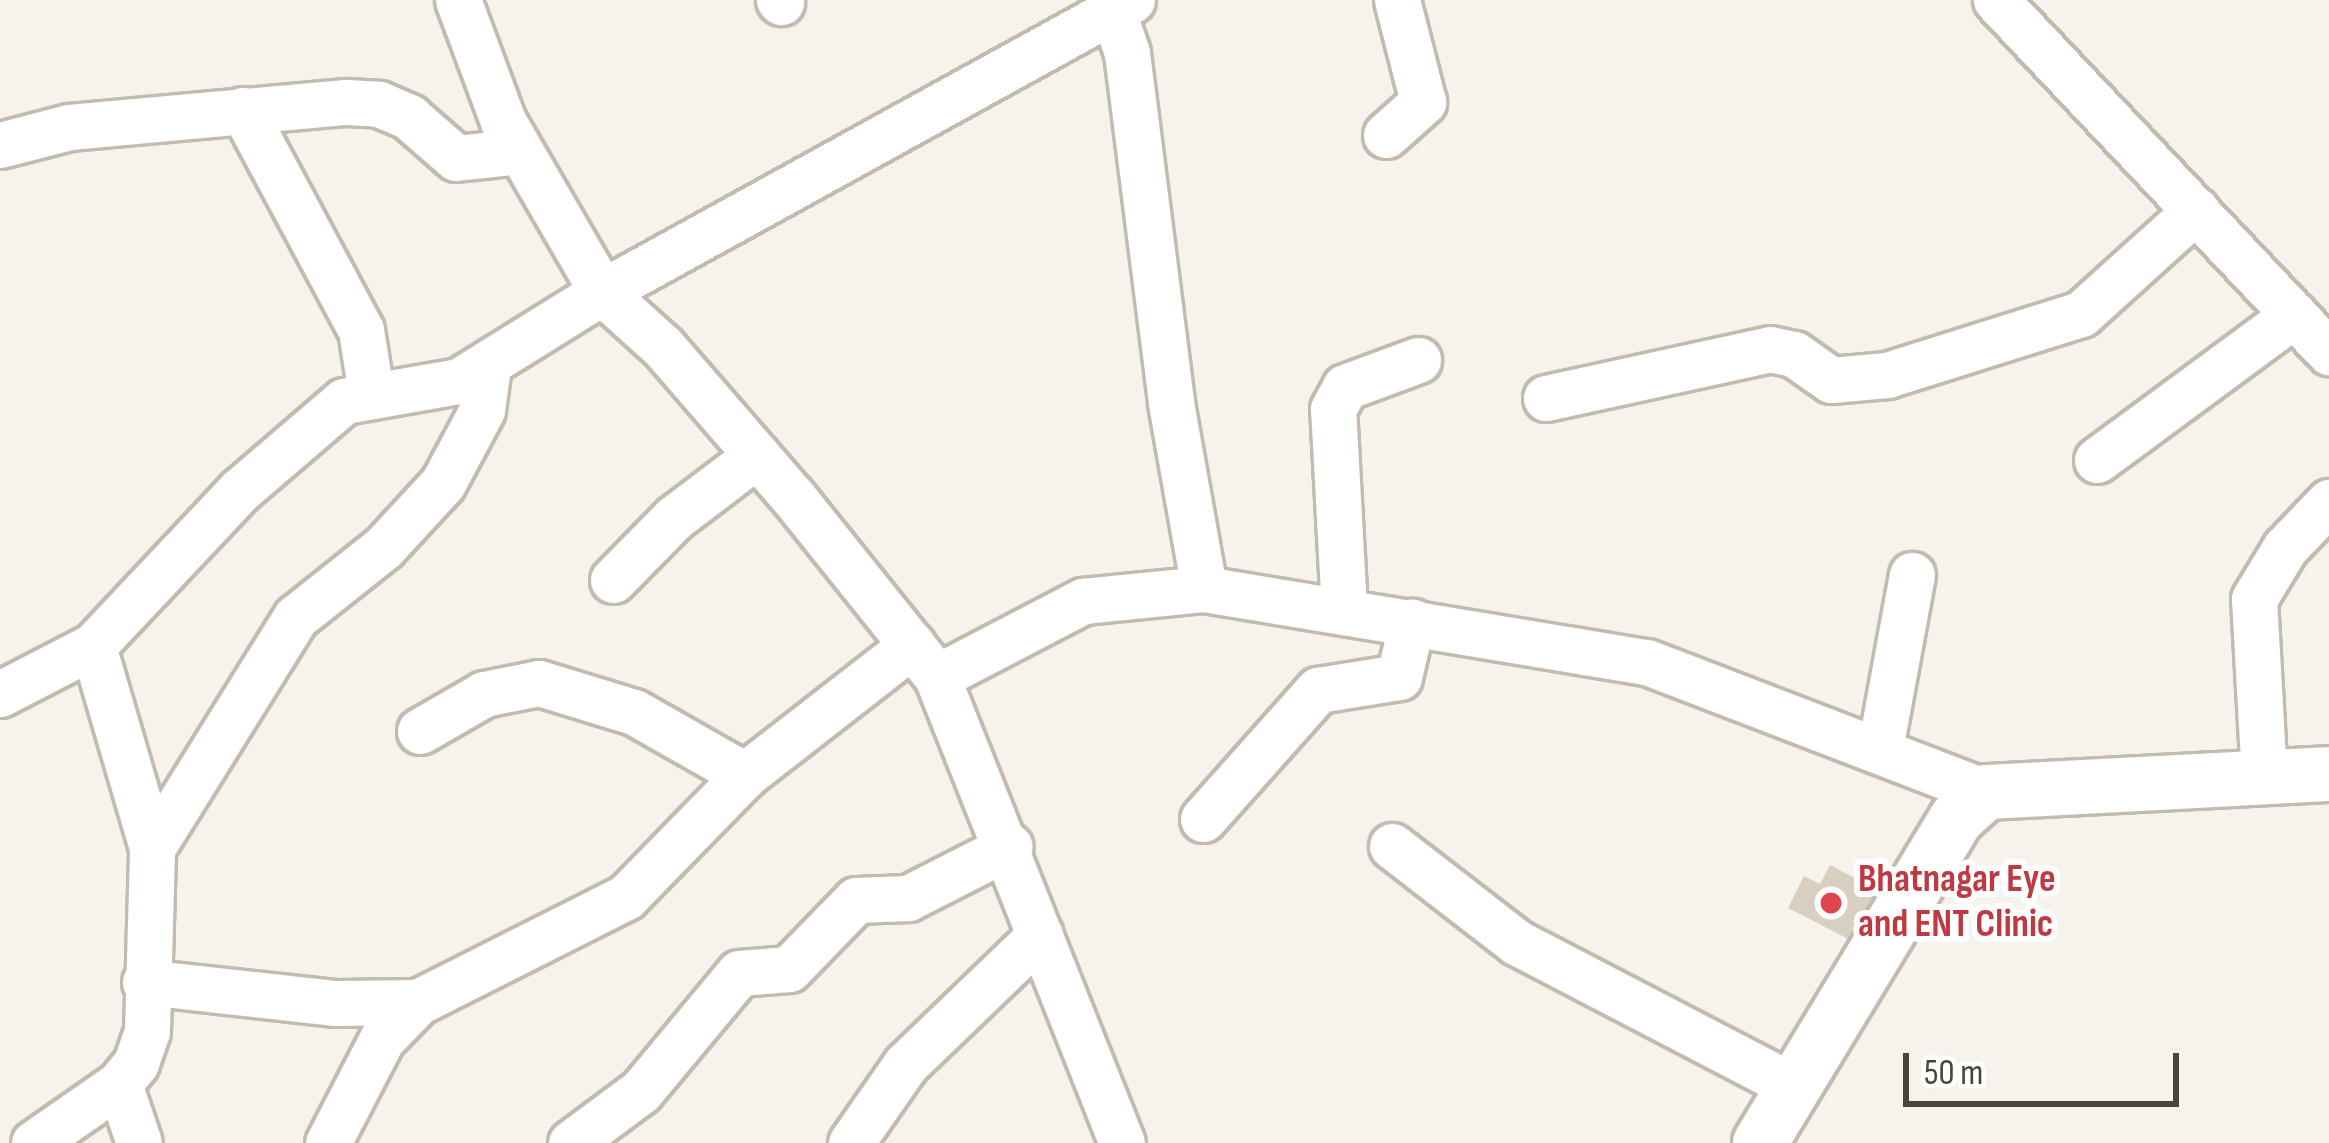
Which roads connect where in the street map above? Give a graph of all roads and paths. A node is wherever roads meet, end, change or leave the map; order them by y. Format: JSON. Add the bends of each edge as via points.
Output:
{"nodes":[{"id":1,"x":458,"y":0,"type":"edge"},
{"id":2,"x":1396,"y":0,"type":"edge"},
{"id":3,"x":1996,"y":0,"type":"edge"},
{"id":4,"x":1118,"y":3,"type":"edge"},
{"id":5,"x":243,"y":110,"type":"junction"},
{"id":6,"x":1386,"y":135,"type":"dead end"},
{"id":7,"x":0,"y":146,"type":"edge"},
{"id":8,"x":519,"y":152,"type":"junction"},
{"id":9,"x":2196,"y":210,"type":"junction"},
{"id":10,"x":602,"y":292,"type":"junction"},
{"id":11,"x":2294,"y":315,"type":"junction"},
{"id":12,"x":2329,"y":352,"type":"edge"},
{"id":13,"x":1418,"y":360,"type":"dead end"},
{"id":14,"x":488,"y":366,"type":"junction"},
{"id":15,"x":371,"y":393,"type":"junction"},
{"id":16,"x":1546,"y":398,"type":"dead end"},
{"id":17,"x":757,"y":455,"type":"junction"},
{"id":18,"x":2097,"y":460,"type":"dead end"},
{"id":19,"x":2329,"y":502,"type":"edge"},
{"id":20,"x":1912,"y":575,"type":"dead end"},
{"id":21,"x":613,"y":580,"type":"dead end"},
{"id":22,"x":1204,"y":589,"type":"junction"},
{"id":23,"x":1344,"y":610,"type":"junction"},
{"id":24,"x":1412,"y":621,"type":"junction"},
{"id":25,"x":93,"y":646,"type":"junction"},
{"id":26,"x":925,"y":661,"type":"junction"},
{"id":27,"x":0,"y":694,"type":"edge"},
{"id":28,"x":420,"y":731,"type":"dead end"},
{"id":29,"x":1880,"y":749,"type":"junction"},
{"id":30,"x":2329,"y":774,"type":"edge"},
{"id":31,"x":745,"y":776,"type":"junction"},
{"id":32,"x":2264,"y":778,"type":"junction"},
{"id":33,"x":1986,"y":792,"type":"junction"},
{"id":34,"x":1203,"y":819,"type":"dead end"},
{"id":35,"x":1010,"y":846,"type":"junction"},
{"id":36,"x":1391,"y":846,"type":"dead end"},
{"id":37,"x":152,"y":848,"type":"junction"},
{"id":38,"x":1040,"y":934,"type":"junction"},
{"id":39,"x":145,"y":982,"type":"junction"},
{"id":40,"x":418,"y":1002,"type":"junction"},
{"id":41,"x":119,"y":1084,"type":"junction"},
{"id":42,"x":1793,"y":1086,"type":"junction"},
{"id":43,"x":34,"y":1143,"type":"edge"},
{"id":44,"x":139,"y":1143,"type":"edge"},
{"id":45,"x":328,"y":1143,"type":"edge"},
{"id":46,"x":572,"y":1143,"type":"edge"},
{"id":47,"x":851,"y":1143,"type":"edge"},
{"id":48,"x":1122,"y":1143,"type":"edge"},
{"id":49,"x":1760,"y":1143,"type":"edge"}],
"edges":[{"from":1,"to":8,"type":"street"},
{"from":2,"to":6,"type":"street","via":[[1424,102]]},
{"from":3,"to":9,"type":"street"},
{"from":4,"to":10,"type":"street"},
{"from":4,"to":22,"type":"street"},
{"from":5,"to":7,"type":"street","via":[[69,127]]},
{"from":5,"to":8,"type":"street","via":[[379,104],[409,117],[456,158]]},
{"from":5,"to":15,"type":"street","via":[[361,330]]},
{"from":8,"to":10,"type":"street"},
{"from":9,"to":11,"type":"street"},
{"from":9,"to":16,"type":"street","via":[[2081,314],[1886,375],[1831,380],[1794,353],[1770,349]]},
{"from":10,"to":14,"type":"street"},
{"from":10,"to":17,"type":"street"},
{"from":11,"to":12,"type":"street"},
{"from":11,"to":18,"type":"street"},
{"from":13,"to":23,"type":"street","via":[[1345,387],[1333,409]]},
{"from":14,"to":15,"type":"street","via":[[427,391]]},
{"from":14,"to":37,"type":"street","via":[[482,410],[443,483],[384,547],[296,617]]},
{"from":15,"to":25,"type":"street","via":[[321,417],[239,491]]},
{"from":17,"to":21,"type":"street","via":[[674,518]]},
{"from":17,"to":26,"type":"street"},
{"from":19,"to":32,"type":"street","via":[[2285,548],[2254,599]]},
{"from":20,"to":29,"type":"street"},
{"from":22,"to":23,"type":"street"},
{"from":22,"to":26,"type":"street","via":[[1084,602]]},
{"from":23,"to":24,"type":"street"},
{"from":24,"to":29,"type":"street","via":[[1647,662]]},
{"from":24,"to":34,"type":"street","via":[[1400,677],[1318,690]]},
{"from":25,"to":27,"type":"street"},
{"from":25,"to":37,"type":"street"},
{"from":26,"to":31,"type":"street"},
{"from":26,"to":35,"type":"street"},
{"from":28,"to":31,"type":"street","via":[[484,694],[539,683],[634,712]]},
{"from":29,"to":33,"type":"street"},
{"from":30,"to":32,"type":"street"},
{"from":31,"to":40,"type":"street","via":[[626,897]]},
{"from":32,"to":33,"type":"street"},
{"from":33,"to":42,"type":"street","via":[[1956,820]]},
{"from":35,"to":38,"type":"street"},
{"from":35,"to":46,"type":"street","via":[[908,898],[856,900],[789,969],[739,973],[641,1091]]},
{"from":36,"to":42,"type":"street","via":[[1516,942]]},
{"from":37,"to":39,"type":"street"},
{"from":38,"to":47,"type":"street","via":[[906,1064]]},
{"from":38,"to":48,"type":"street"},
{"from":39,"to":40,"type":"street","via":[[336,1003]]},
{"from":39,"to":41,"type":"street","via":[[143,1048]]},
{"from":40,"to":45,"type":"street","via":[[382,1039]]},
{"from":41,"to":43,"type":"street"},
{"from":41,"to":44,"type":"street"},
{"from":42,"to":49,"type":"street"}]}
